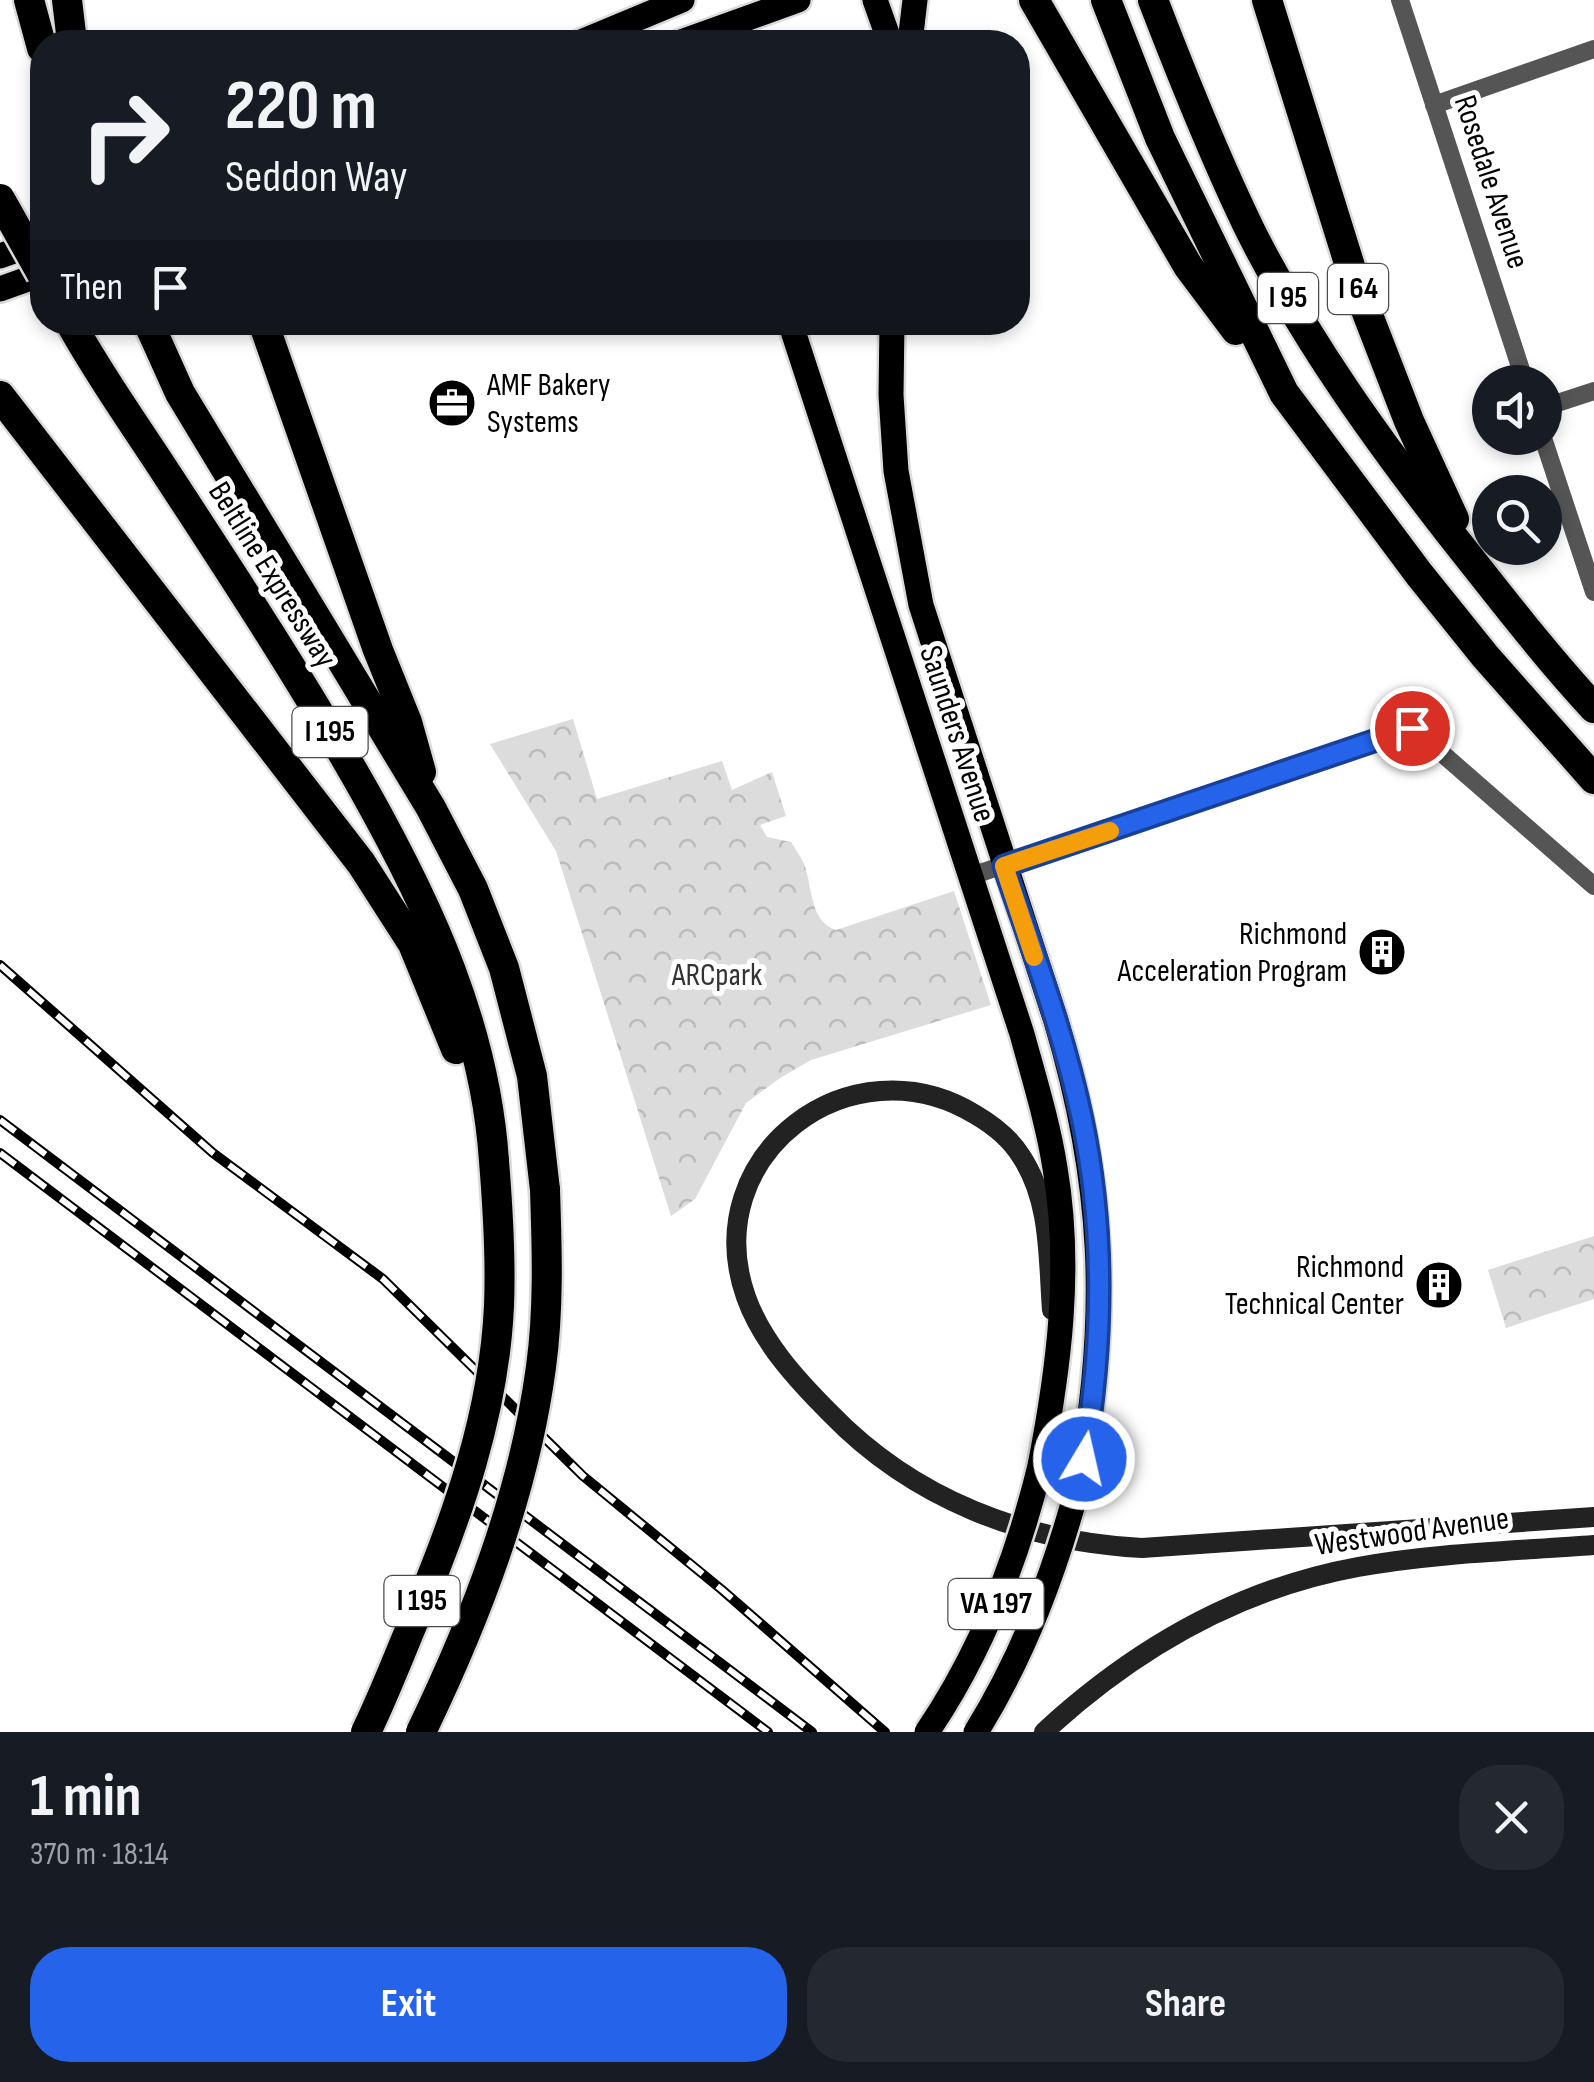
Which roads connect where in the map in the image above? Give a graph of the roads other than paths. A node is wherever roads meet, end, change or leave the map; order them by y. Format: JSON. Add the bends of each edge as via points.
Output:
{"nodes":[{"id":1,"x":29,"y":0,"type":"edge"},
{"id":2,"x":67,"y":0,"type":"edge"},
{"id":3,"x":684,"y":0,"type":"edge"},
{"id":4,"x":798,"y":0,"type":"edge"},
{"id":5,"x":875,"y":0,"type":"edge"},
{"id":6,"x":914,"y":0,"type":"edge"},
{"id":7,"x":1034,"y":0,"type":"edge"},
{"id":8,"x":1106,"y":0,"type":"edge"},
{"id":9,"x":1152,"y":0,"type":"edge"},
{"id":10,"x":1267,"y":0,"type":"edge"},
{"id":11,"x":1400,"y":0,"type":"edge"},
{"id":12,"x":37,"y":30,"type":"edge"},
{"id":13,"x":71,"y":30,"type":"edge"},
{"id":14,"x":610,"y":30,"type":"edge"},
{"id":15,"x":690,"y":30,"type":"edge"},
{"id":16,"x":720,"y":30,"type":"edge"},
{"id":17,"x":886,"y":30,"type":"edge"},
{"id":18,"x":911,"y":30,"type":"edge"},
{"id":19,"x":1594,"y":49,"type":"edge"},
{"id":20,"x":1434,"y":105,"type":"junction"},
{"id":21,"x":0,"y":199,"type":"edge"},
{"id":22,"x":30,"y":245,"type":"edge"},
{"id":23,"x":30,"y":253,"type":"edge"},
{"id":24,"x":0,"y":256,"type":"edge"},
{"id":25,"x":30,"y":278,"type":"edge"},
{"id":26,"x":0,"y":289,"type":"edge"},
{"id":27,"x":77,"y":335,"type":"edge"},
{"id":28,"x":154,"y":335,"type":"edge"},
{"id":29,"x":267,"y":335,"type":"edge"},
{"id":30,"x":794,"y":335,"type":"edge"},
{"id":31,"x":892,"y":335,"type":"edge"},
{"id":32,"x":1519,"y":365,"type":"edge"},
{"id":33,"x":1594,"y":391,"type":"edge"},
{"id":34,"x":1284,"y":393,"type":"junction"},
{"id":35,"x":0,"y":396,"type":"edge"},
{"id":36,"x":1562,"y":401,"type":"edge"},
{"id":37,"x":1549,"y":455,"type":"edge"},
{"id":38,"x":1476,"y":567,"type":"junction"},
{"id":39,"x":1594,"y":592,"type":"edge"},
{"id":40,"x":1594,"y":708,"type":"edge"},
{"id":41,"x":1594,"y":778,"type":"edge"},
{"id":42,"x":431,"y":808,"type":"junction"},
{"id":43,"x":1004,"y":866,"type":"junction"},
{"id":44,"x":970,"y":876,"type":"junction"},
{"id":45,"x":1594,"y":886,"type":"edge"},
{"id":46,"x":494,"y":1161,"type":"junction"},
{"id":47,"x":1057,"y":1364,"type":"junction"},
{"id":48,"x":1594,"y":1517,"type":"edge"},
{"id":49,"x":1594,"y":1545,"type":"edge"},
{"id":50,"x":366,"y":1732,"type":"edge"},
{"id":51,"x":421,"y":1732,"type":"edge"},
{"id":52,"x":927,"y":1732,"type":"edge"},
{"id":53,"x":976,"y":1732,"type":"edge"},
{"id":54,"x":1044,"y":1732,"type":"edge"}],
"edges":[{"from":1,"to":12,"type":"highway"},
{"from":2,"to":13,"type":"highway"},
{"from":3,"to":14,"type":"main road"},
{"from":3,"to":15,"type":"main road"},
{"from":4,"to":16,"type":"main road"},
{"from":5,"to":17,"type":"main road"},
{"from":6,"to":18,"type":"main road"},
{"from":7,"to":34,"type":"highway","via":[[1188,266]]},
{"from":8,"to":34,"type":"highway","number":"I 95","via":[[1160,138]]},
{"from":9,"to":38,"type":"highway","number":"I 95","via":[[1252,233],[1304,327],[1381,445]]},
{"from":10,"to":38,"type":"highway","number":"I 64","via":[[1354,280],[1408,421]]},
{"from":11,"to":20,"type":"street","name":"Rosedale Avenue"},
{"from":19,"to":20,"type":"street"},
{"from":20,"to":32,"type":"street","name":"Rosedale Avenue"},
{"from":21,"to":23,"type":"highway","bridge":true},
{"from":22,"to":24,"type":"main road"},
{"from":25,"to":26,"type":"main road"},
{"from":27,"to":46,"type":"highway","name":"Beltline Expressway","number":"I 195","via":[[266,627],[409,871],[448,958],[478,1054]]},
{"from":28,"to":42,"type":"highway","name":"Beltline Expressway","number":"I 195","via":[[180,394]]},
{"from":29,"to":42,"type":"highway","via":[[407,722]]},
{"from":30,"to":44,"type":"main road","name":"Saunders Avenue","number":"VA 197"},
{"from":31,"to":43,"type":"main road","number":"VA 197","via":[[896,463],[914,573]]},
{"from":33,"to":36,"type":"street"},
{"from":34,"to":41,"type":"highway","via":[[1430,588]]},
{"from":35,"to":46,"type":"highway","via":[[362,862],[413,944]]},
{"from":37,"to":39,"type":"street"},
{"from":38,"to":40,"type":"highway","number":"I 64"},
{"from":42,"to":51,"type":"highway","name":"Beltline Expressway","number":"I 195","bridge":true,"via":[[474,889],[504,968],[532,1076],[548,1262],[541,1366],[509,1513]]},
{"from":43,"to":44,"type":"street"},
{"from":43,"to":45,"type":"street","via":[[1412,728]]},
{"from":43,"to":53,"type":"main road","number":"VA 197","bridge":true,"via":[[1075,1089],[1094,1190],[1100,1328],[1080,1478],[1057,1558],[1031,1628]]},
{"from":44,"to":47,"type":"main road","name":"Saunders Avenue","number":"VA 197","via":[[1022,1034],[1055,1168],[1063,1257]]},
{"from":46,"to":50,"type":"highway","name":"Beltline Expressway","number":"I 195","bridge":true,"via":[[499,1310],[472,1466],[447,1543]]},
{"from":47,"to":48,"type":"main road","name":"Westwood Avenue","via":[[1040,1196],[1019,1152],[987,1122],[926,1093],[867,1092],[808,1114],[766,1151],[746,1189],[738,1230],[741,1277],[756,1320],[843,1427],[959,1506],[1044,1535],[1142,1548]]},
{"from":47,"to":52,"type":"main road","name":"Saunders Avenue","number":"VA 197","bridge":true,"via":[[1029,1512],[996,1605]]},
{"from":49,"to":54,"type":"main road","name":"Westwood Avenue","via":[[1408,1559],[1282,1586],[1168,1636]]}]}
